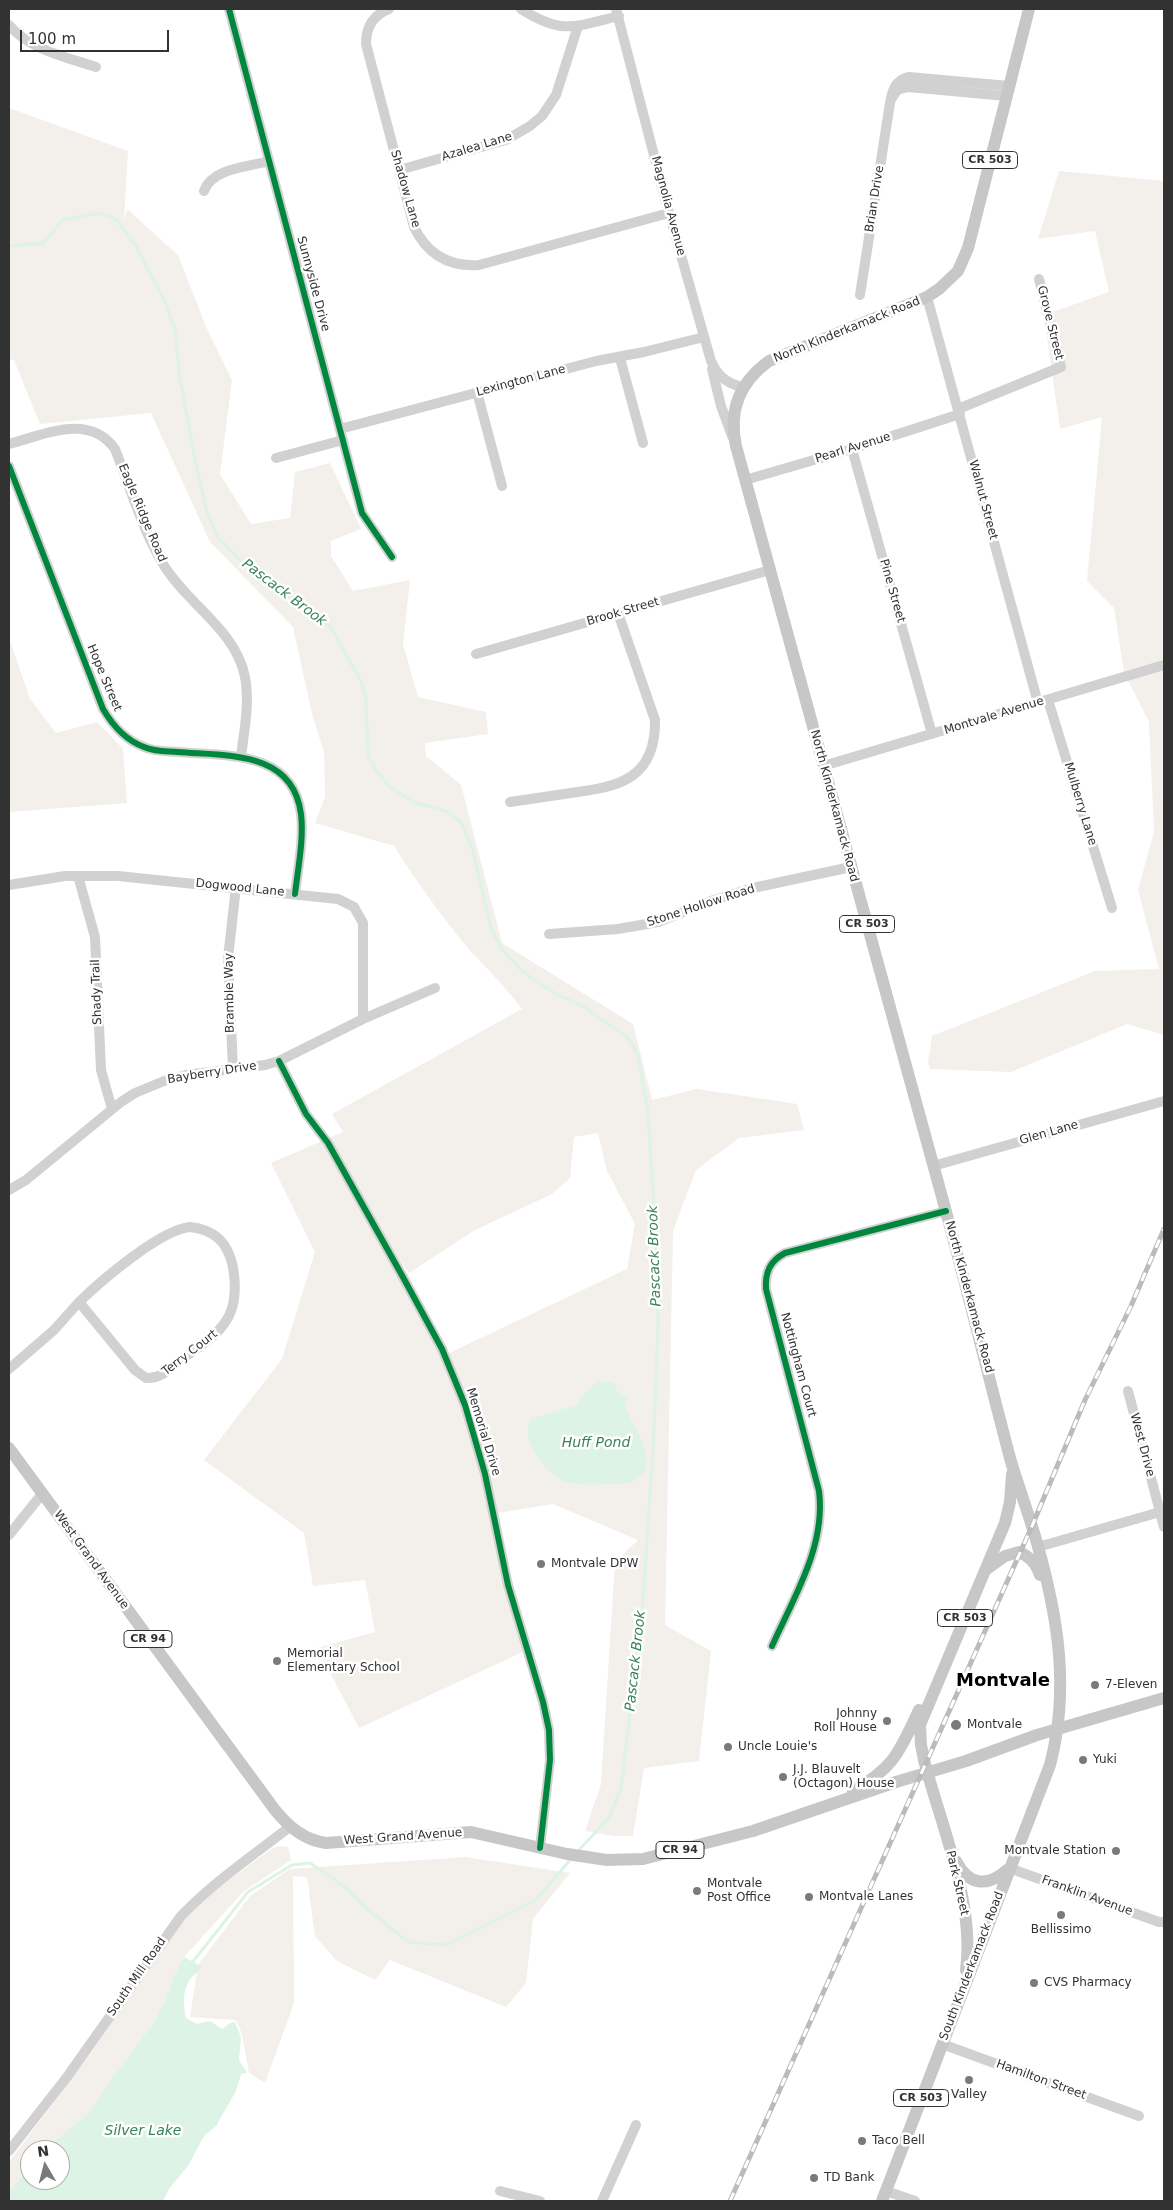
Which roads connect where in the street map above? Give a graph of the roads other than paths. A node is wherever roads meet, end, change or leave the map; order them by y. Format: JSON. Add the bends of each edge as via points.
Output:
{"nodes":[{"id":1,"x":229,"y":9,"type":"edge"},
{"id":2,"x":390,"y":9,"type":"edge"},
{"id":3,"x":521,"y":9,"type":"edge"},
{"id":4,"x":1029,"y":9,"type":"edge"},
{"id":5,"x":617,"y":13,"type":"edge"},
{"id":6,"x":9,"y":25,"type":"edge"},
{"id":7,"x":578,"y":26,"type":"junction"},
{"id":8,"x":96,"y":67,"type":"dead end"},
{"id":9,"x":1008,"y":91,"type":"junction"},
{"id":10,"x":269,"y":161,"type":"junction"},
{"id":11,"x":399,"y":170,"type":"junction"},
{"id":12,"x":204,"y":191,"type":"dead end"},
{"id":13,"x":669,"y":213,"type":"junction"},
{"id":14,"x":1039,"y":279,"type":"dead end"},
{"id":15,"x":860,"y":295,"type":"dead end"},
{"id":16,"x":927,"y":297,"type":"junction"},
{"id":17,"x":704,"y":337,"type":"junction"},
{"id":18,"x":707,"y":348,"type":"junction"},
{"id":19,"x":620,"y":358,"type":"junction"},
{"id":20,"x":1061,"y":367,"type":"joint"},
{"id":21,"x":742,"y":387,"type":"junction"},
{"id":22,"x":477,"y":392,"type":"junction"},
{"id":23,"x":959,"y":411,"type":"junction"},
{"id":24,"x":340,"y":429,"type":"junction"},
{"id":25,"x":343,"y":440,"type":"junction"},
{"id":26,"x":642,"y":443,"type":"dead end"},
{"id":27,"x":9,"y":444,"type":"edge"},
{"id":28,"x":736,"y":446,"type":"junction"},
{"id":29,"x":852,"y":449,"type":"junction"},
{"id":30,"x":276,"y":458,"type":"dead end"},
{"id":31,"x":9,"y":466,"type":"edge"},
{"id":32,"x":745,"y":480,"type":"junction"},
{"id":33,"x":502,"y":486,"type":"dead end"},
{"id":34,"x":392,"y":557,"type":"dead end"},
{"id":35,"x":770,"y":570,"type":"junction"},
{"id":36,"x":618,"y":613,"type":"junction"},
{"id":37,"x":476,"y":654,"type":"dead end"},
{"id":38,"x":1164,"y":665,"type":"edge"},
{"id":39,"x":1043,"y":701,"type":"junction"},
{"id":40,"x":932,"y":734,"type":"junction"},
{"id":41,"x":241,"y":757,"type":"junction"},
{"id":42,"x":824,"y":766,"type":"junction"},
{"id":43,"x":510,"y":802,"type":"dead end"},
{"id":44,"x":851,"y":867,"type":"junction"},
{"id":45,"x":78,"y":876,"type":"junction"},
{"id":46,"x":9,"y":885,"type":"edge"},
{"id":47,"x":236,"y":887,"type":"junction"},
{"id":48,"x":295,"y":894,"type":"junction"},
{"id":49,"x":1112,"y":908,"type":"dead end"},
{"id":50,"x":549,"y":934,"type":"dead end"},
{"id":51,"x":435,"y":988,"type":"dead end"},
{"id":52,"x":363,"y":1019,"type":"junction"},
{"id":53,"x":279,"y":1061,"type":"junction"},
{"id":54,"x":233,"y":1069,"type":"junction"},
{"id":55,"x":1164,"y":1101,"type":"edge"},
{"id":56,"x":112,"y":1110,"type":"junction"},
{"id":57,"x":933,"y":1166,"type":"junction"},
{"id":58,"x":9,"y":1190,"type":"edge"},
{"id":59,"x":946,"y":1211,"type":"junction"},
{"id":60,"x":78,"y":1302,"type":"junction"},
{"id":61,"x":9,"y":1370,"type":"edge"},
{"id":62,"x":1128,"y":1392,"type":"dead end"},
{"id":63,"x":9,"y":1448,"type":"edge"},
{"id":64,"x":1011,"y":1461,"type":"junction"},
{"id":65,"x":42,"y":1494,"type":"junction"},
{"id":66,"x":1160,"y":1512,"type":"junction"},
{"id":67,"x":1164,"y":1527,"type":"edge"},
{"id":68,"x":9,"y":1535,"type":"edge"},
{"id":69,"x":1038,"y":1547,"type":"junction"},
{"id":70,"x":1019,"y":1552,"type":"junction"},
{"id":71,"x":986,"y":1569,"type":"junction"},
{"id":72,"x":1052,"y":1608,"type":"junction"},
{"id":73,"x":772,"y":1646,"type":"dead end"},
{"id":74,"x":932,"y":1696,"type":"junction"},
{"id":75,"x":1164,"y":1698,"type":"edge"},
{"id":76,"x":1058,"y":1730,"type":"junction"},
{"id":77,"x":928,"y":1774,"type":"junction"},
{"id":78,"x":842,"y":1801,"type":"junction"},
{"id":79,"x":291,"y":1826,"type":"junction"},
{"id":80,"x":949,"y":1847,"type":"junction"},
{"id":81,"x":540,"y":1848,"type":"junction"},
{"id":82,"x":1009,"y":1868,"type":"junction"},
{"id":83,"x":1164,"y":1922,"type":"edge"},
{"id":84,"x":961,"y":1995,"type":"junction"},
{"id":85,"x":942,"y":2044,"type":"junction"},
{"id":86,"x":1139,"y":2116,"type":"dead end"},
{"id":87,"x":636,"y":2125,"type":"dead end"},
{"id":88,"x":9,"y":2151,"type":"edge"},
{"id":89,"x":500,"y":2192,"type":"dead end"},
{"id":90,"x":884,"y":2196,"type":"edge"},
{"id":91,"x":540,"y":2201,"type":"edge"},
{"id":92,"x":602,"y":2201,"type":"edge"},
{"id":93,"x":915,"y":2201,"type":"edge"}],
"edges":[{"from":1,"to":10,"type":"street","name":"Sunnyside Drive"},
{"from":2,"to":11,"type":"street","name":"Shadow Lane","via":[[374,18],[366,34],[366,44]]},
{"from":3,"to":7,"type":"street","via":[[553,26]]},
{"from":4,"to":9,"type":"main road","name":"North Kinderkamack Road","number":"CR 503"},
{"from":5,"to":7,"type":"street"},
{"from":5,"to":13,"type":"street","name":"Magnolia Avenue"},
{"from":6,"to":8,"type":"street","via":[[36,46]]},
{"from":7,"to":11,"type":"street","name":"Azalea Lane","via":[[556,94],[542,116],[530,126],[506,140]]},
{"from":9,"to":15,"type":"street","name":"Brian Drive","via":[[908,87],[897,90],[890,103]]},
{"from":9,"to":16,"type":"main road","name":"North Kinderkamack Road","number":"CR 503","via":[[964,260],[950,280]]},
{"from":10,"to":12,"type":"street","via":[[218,174],[210,179]]},
{"from":10,"to":24,"type":"street","name":"Sunnyside Drive"},
{"from":11,"to":13,"type":"street","name":"Shadow Lane","via":[[420,238],[436,255],[456,264],[479,265]]},
{"from":13,"to":17,"type":"street","name":"Magnolia Avenue"},
{"from":14,"to":20,"type":"street","name":"Grove Street"},
{"from":16,"to":21,"type":"main road","name":"North Kinderkamack Road","number":"CR 503","via":[[769,361]]},
{"from":16,"to":23,"type":"street","name":"Walnut Street"},
{"from":17,"to":18,"type":"street","name":"Magnolia Avenue"},
{"from":17,"to":19,"type":"street","name":"Lexington Lane"},
{"from":18,"to":21,"type":"street","name":"Magnolia Avenue","via":[[720,377]]},
{"from":18,"to":28,"type":"street","via":[[721,406]]},
{"from":19,"to":22,"type":"street","name":"Lexington Lane","via":[[596,361]]},
{"from":19,"to":26,"type":"street"},
{"from":20,"to":23,"type":"street","name":"Pearl Avenue"},
{"from":21,"to":28,"type":"main road","name":"North Kinderkamack Road","number":"CR 503","via":[[733,422]]},
{"from":22,"to":24,"type":"street","name":"Lexington Lane"},
{"from":22,"to":33,"type":"street"},
{"from":23,"to":29,"type":"street","name":"Pearl Avenue"},
{"from":23,"to":39,"type":"street","name":"Walnut Street"},
{"from":24,"to":25,"type":"street","name":"Sunnyside Drive"},
{"from":25,"to":30,"type":"street"},
{"from":25,"to":34,"type":"street","name":"Sunnyside Drive","via":[[362,513]]},
{"from":27,"to":41,"type":"street","name":"Eagle Ridge Road","via":[[74,428],[93,430],[109,440],[164,566],[227,638],[240,662],[246,692]]},
{"from":28,"to":32,"type":"main road","name":"North Kinderkamack Road","number":"CR 503"},
{"from":29,"to":32,"type":"street","name":"Pearl Avenue"},
{"from":29,"to":40,"type":"street","name":"Pine Street"},
{"from":31,"to":41,"type":"street","name":"Hope Street","via":[[103,709],[111,722],[130,740],[154,750]]},
{"from":32,"to":35,"type":"main road","name":"North Kinderkamack Road","number":"CR 503"},
{"from":35,"to":36,"type":"street","name":"Brook Street"},
{"from":35,"to":42,"type":"main road","name":"North Kinderkamack Road","number":"CR 503"},
{"from":36,"to":37,"type":"street","name":"Brook Street"},
{"from":36,"to":43,"type":"street","via":[[655,720],[648,756],[641,768],[618,785]]},
{"from":38,"to":39,"type":"street","name":"Montvale Avenue"},
{"from":39,"to":40,"type":"street","name":"Montvale Avenue"},
{"from":39,"to":49,"type":"street","name":"Mulberry Lane"},
{"from":40,"to":42,"type":"street","name":"Montvale Avenue"},
{"from":41,"to":48,"type":"street","name":"Hope Street","via":[[256,760],[278,771],[296,797],[301,824]]},
{"from":42,"to":44,"type":"main road","name":"North Kinderkamack Road","number":"CR 503"},
{"from":44,"to":50,"type":"street","name":"Stone Hollow Road","via":[[753,888],[658,922],[618,929]]},
{"from":44,"to":57,"type":"main road","name":"North Kinderkamack Road","number":"CR 503"},
{"from":45,"to":46,"type":"street","name":"Dogwood Lane"},
{"from":45,"to":47,"type":"street","name":"Dogwood Lane","via":[[118,876]]},
{"from":45,"to":56,"type":"street","name":"Shady Trail","via":[[94,937],[101,1070]]},
{"from":47,"to":48,"type":"street","name":"Dogwood Lane"},
{"from":47,"to":54,"type":"street","name":"Bramble Way","via":[[228,958]]},
{"from":48,"to":52,"type":"street","name":"Dogwood Lane","via":[[338,899],[347,902],[360,915],[365,932]]},
{"from":51,"to":52,"type":"street","name":"Bayberry Drive"},
{"from":52,"to":53,"type":"street","name":"Bayberry Drive"},
{"from":53,"to":54,"type":"street","name":"Bayberry Drive"},
{"from":53,"to":81,"type":"street","name":"Memorial Drive","via":[[306,1114],[328,1143],[442,1349],[468,1414],[485,1474],[508,1585],[548,1730],[550,1760]]},
{"from":54,"to":56,"type":"street","name":"Bayberry Drive","via":[[164,1080],[135,1093]]},
{"from":55,"to":57,"type":"street","name":"Glen Lane"},
{"from":56,"to":58,"type":"street","name":"Bayberry Drive","via":[[26,1180]]},
{"from":57,"to":59,"type":"main road","name":"North Kinderkamack Road","number":"CR 503"},
{"from":59,"to":64,"type":"main road","name":"North Kinderkamack Road","number":"CR 503"},
{"from":59,"to":73,"type":"street","name":"Nottingham Court","via":[[785,1253],[772,1263],[768,1271],[766,1288],[821,1506],[821,1524],[813,1553]]},
{"from":60,"to":60,"type":"street","name":"Terry Court","via":[[114,1271],[169,1232],[180,1228],[200,1228],[210,1232],[224,1245],[231,1260],[235,1299],[227,1321],[215,1334],[153,1379],[134,1370]]},
{"from":60,"to":61,"type":"street","name":"Terry Court","via":[[54,1330]]},
{"from":62,"to":66,"type":"street","name":"West Drive"},
{"from":63,"to":65,"type":"main road","name":"West Grand Avenue","number":"CR 94"},
{"from":64,"to":69,"type":"main road","name":"North Kinderkamack Road","number":"CR 503"},
{"from":64,"to":71,"type":"main road","number":"CR 503","via":[[1013,1482],[1010,1502]]},
{"from":65,"to":68,"type":"street"},
{"from":65,"to":79,"type":"main road","name":"West Grand Avenue","number":"CR 94","via":[[275,1810]]},
{"from":66,"to":67,"type":"street","name":"West Drive"},
{"from":66,"to":69,"type":"street"},
{"from":69,"to":70,"type":"main road"},
{"from":69,"to":72,"type":"main road","name":"North Kinderkamack Road","number":"CR 503"},
{"from":70,"to":71,"type":"main road","via":[[1005,1556]]},
{"from":70,"to":72,"type":"main road","via":[[1038,1567]]},
{"from":71,"to":74,"type":"main road","number":"CR 503"},
{"from":72,"to":76,"type":"main road","name":"North Kinderkamack Road","number":"CR 503","via":[[1062,1685]]},
{"from":74,"to":77,"type":"main road","number":"CR 503","via":[[920,1725],[920,1745]]},
{"from":74,"to":78,"type":"main road","via":[[920,1707],[890,1765],[847,1794]]},
{"from":75,"to":76,"type":"main road","number":"CR 94"},
{"from":76,"to":77,"type":"main road","name":"West Grand Avenue","number":"CR 94"},
{"from":76,"to":82,"type":"main road","name":"South Kinderkamack Road","number":"CR 503","via":[[1050,1765]]},
{"from":77,"to":78,"type":"main road","name":"West Grand Avenue","number":"CR 94"},
{"from":77,"to":80,"type":"main road","name":"Park Street","number":"CR 503"},
{"from":78,"to":81,"type":"main road","name":"West Grand Avenue","number":"CR 94","via":[[753,1831],[643,1859],[607,1860]]},
{"from":79,"to":81,"type":"main road","name":"West Grand Avenue","number":"CR 94","via":[[305,1838],[326,1843],[471,1832]]},
{"from":79,"to":88,"type":"street","name":"South Mill Road","via":[[196,1900],[181,1916],[67,2077]]},
{"from":80,"to":82,"type":"main road","via":[[970,1879],[983,1882],[997,1879]]},
{"from":80,"to":84,"type":"main road","name":"Park Street","number":"CR 503","via":[[965,1906],[967,1930]]},
{"from":82,"to":83,"type":"street","name":"Franklin Avenue"},
{"from":82,"to":84,"type":"main road","name":"South Kinderkamack Road","number":"CR 503"},
{"from":84,"to":85,"type":"main road","name":"South Kinderkamack Road","number":"CR 503"},
{"from":85,"to":86,"type":"street","name":"Hamilton Street"},
{"from":85,"to":90,"type":"main road","name":"South Kinderkamack Road","number":"CR 503"},
{"from":87,"to":92,"type":"street"},
{"from":89,"to":91,"type":"street"},
{"from":90,"to":93,"type":"street"}]}
